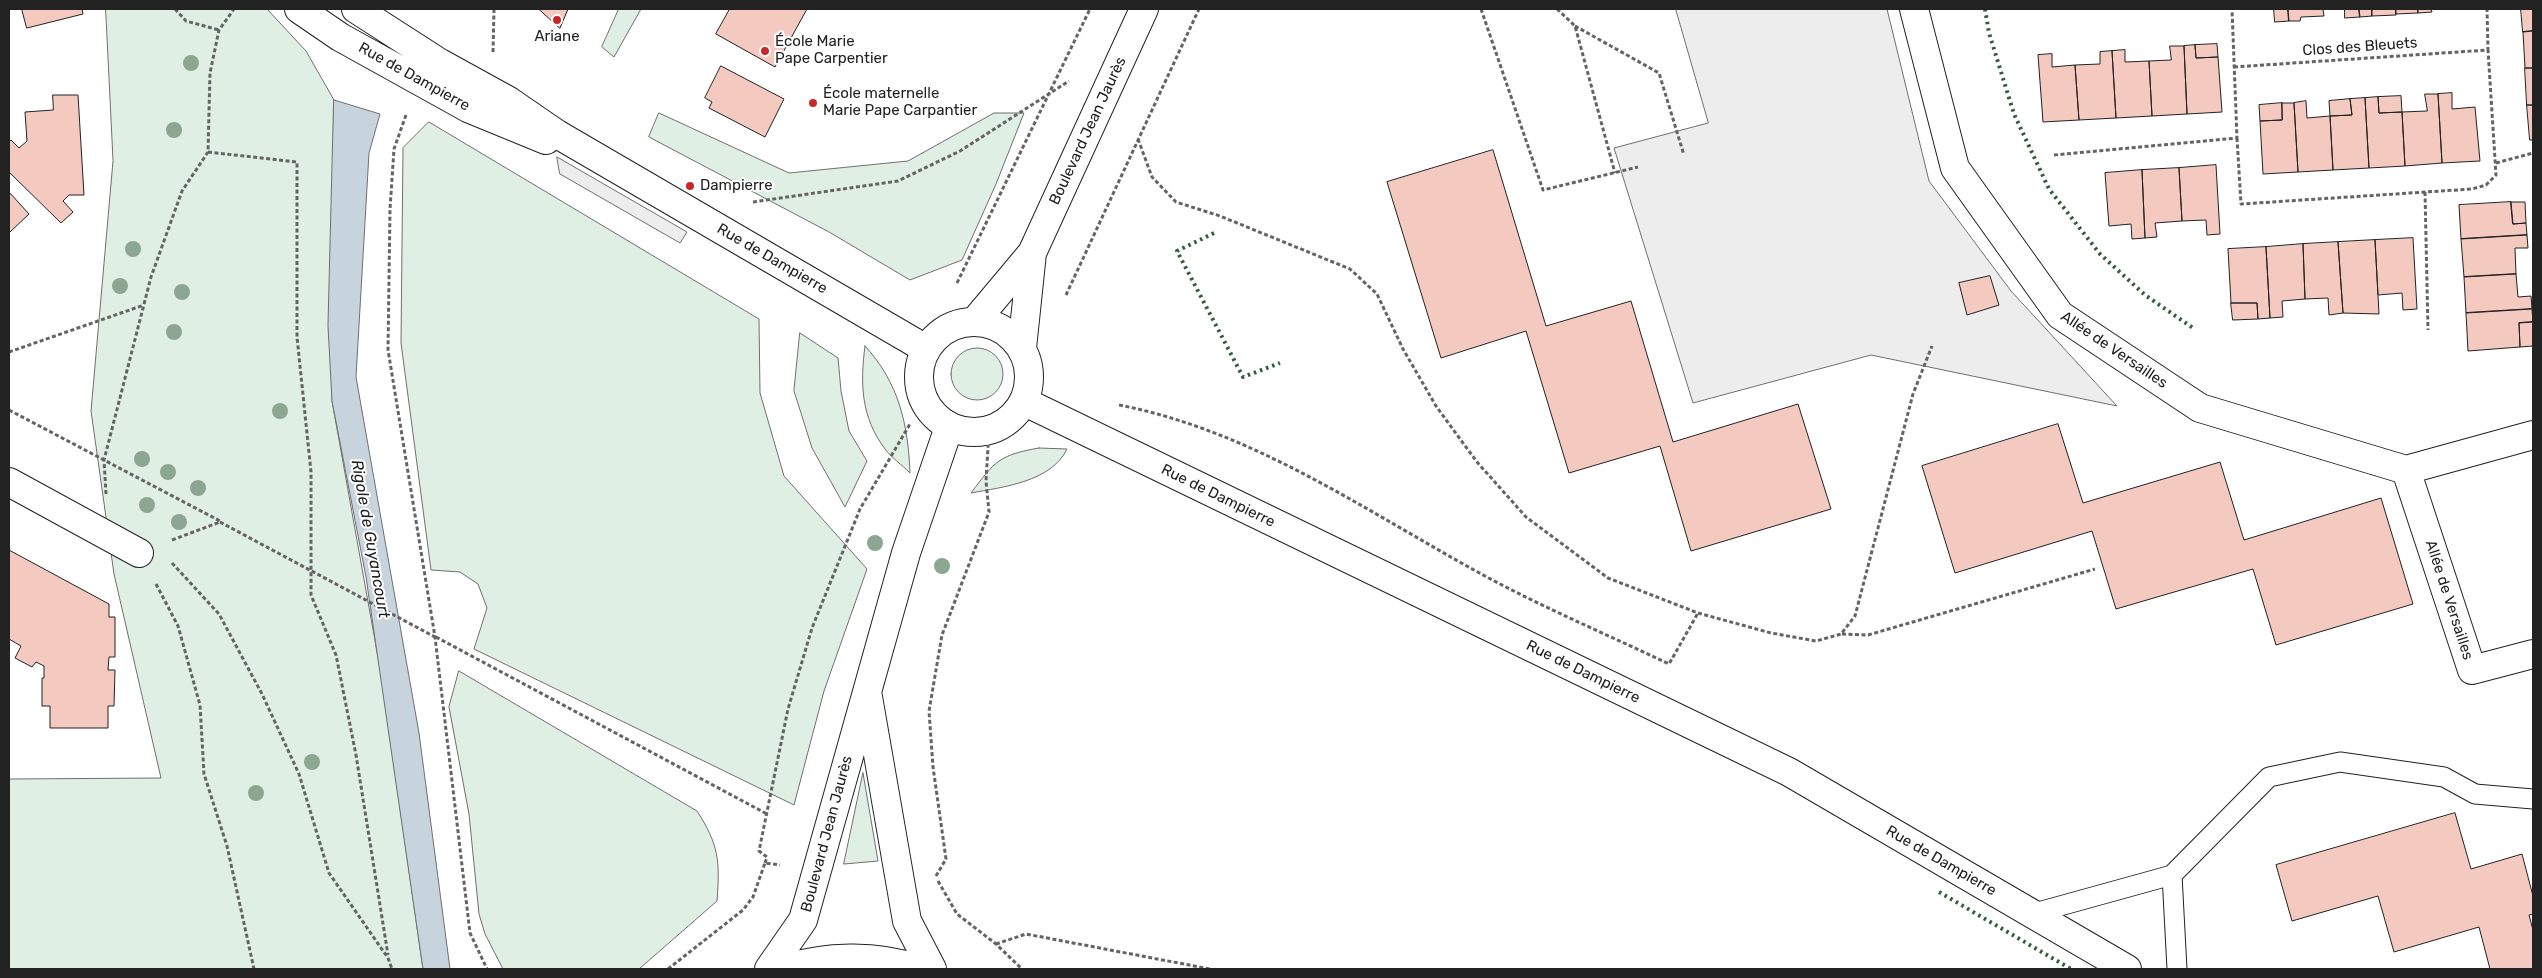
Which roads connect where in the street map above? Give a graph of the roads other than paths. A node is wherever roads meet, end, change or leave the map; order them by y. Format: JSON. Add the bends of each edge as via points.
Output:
{"nodes":[{"id":1,"x":299,"y":9,"type":"edge"},
{"id":2,"x":356,"y":9,"type":"edge"},
{"id":3,"x":1144,"y":9,"type":"edge"},
{"id":4,"x":1914,"y":9,"type":"edge"},
{"id":5,"x":617,"y":168,"type":"junction"},
{"id":6,"x":1032,"y":253,"type":"junction"},
{"id":7,"x":966,"y":323,"type":"junction"},
{"id":8,"x":926,"y":348,"type":"junction"},
{"id":9,"x":1022,"y":348,"type":"junction"},
{"id":10,"x":1025,"y":402,"type":"junction"},
{"id":11,"x":949,"y":427,"type":"junction"},
{"id":12,"x":2533,"y":435,"type":"edge"},
{"id":13,"x":2406,"y":470,"type":"junction"},
{"id":14,"x":9,"y":482,"type":"edge"},
{"id":15,"x":148,"y":549,"type":"road end"},
{"id":16,"x":2533,"y":654,"type":"edge"},
{"id":17,"x":866,"y":690,"type":"junction"},
{"id":18,"x":2533,"y":799,"type":"edge"},
{"id":19,"x":2172,"y":874,"type":"junction"},
{"id":20,"x":2031,"y":914,"type":"junction"},
{"id":21,"x":769,"y":969,"type":"edge"},
{"id":22,"x":782,"y":969,"type":"edge"},
{"id":23,"x":918,"y":969,"type":"edge"},
{"id":24,"x":932,"y":969,"type":"edge"},
{"id":25,"x":2128,"y":969,"type":"edge"},
{"id":26,"x":2177,"y":969,"type":"edge"}],
"edges":[{"from":1,"to":5,"type":"street","name":"Rue de Dampierre","via":[[340,37],[468,108]]},
{"from":2,"to":5,"type":"street","name":"Rue de Dampierre"},
{"from":3,"to":6,"type":"street","name":"Boulevard Jean Jaurès"},
{"from":4,"to":13,"type":"street","name":"Allée de Versailles","via":[[1955,168],[2060,315],[2200,408]]},
{"from":5,"to":8,"type":"street","name":"Rue de Dampierre"},
{"from":6,"to":7,"type":"street","name":"Boulevard Jean Jaurès"},
{"from":6,"to":9,"type":"street","name":"Boulevard Jean Jaurès"},
{"from":7,"to":8,"type":"street","via":[[940,334]]},
{"from":7,"to":9,"type":"street","via":[[992,324],[1010,334]]},
{"from":8,"to":11,"type":"street","via":[[918,382],[934,415]]},
{"from":9,"to":10,"type":"street","via":[[1030,383]]},
{"from":10,"to":11,"type":"street","via":[[1007,423],[989,431],[970,433]]},
{"from":10,"to":20,"type":"street","name":"Rue de Dampierre","via":[[1789,772]]},
{"from":11,"to":17,"type":"street","name":"Boulevard Jean Jaurès","via":[[906,553]]},
{"from":12,"to":13,"type":"street"},
{"from":13,"to":16,"type":"street","name":"Allée de Versailles","via":[[2472,670]]},
{"from":14,"to":15,"type":"street"},
{"from":17,"to":21,"type":"street","name":"Boulevard Jean Jaurès","via":[[803,920]]},
{"from":17,"to":24,"type":"street","name":"Boulevard Jean Jaurès","via":[[907,921]]},
{"from":18,"to":19,"type":"lane","via":[[2475,794],[2444,777],[2340,762],[2269,777]]},
{"from":19,"to":20,"type":"lane"},
{"from":19,"to":26,"type":"lane"},
{"from":20,"to":25,"type":"street","name":"Rue de Dampierre"},
{"from":22,"to":23,"type":"street","via":[[856,959],[880,960]]}]}
